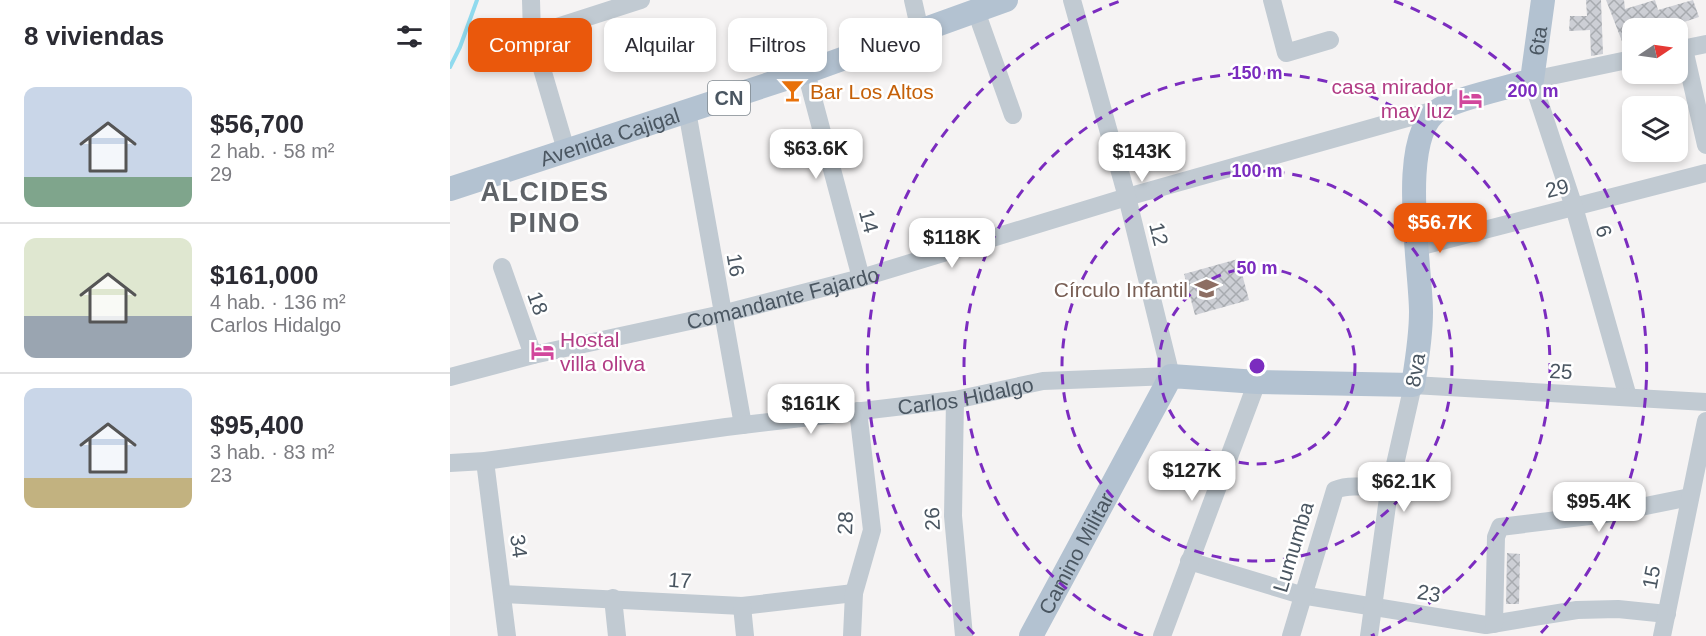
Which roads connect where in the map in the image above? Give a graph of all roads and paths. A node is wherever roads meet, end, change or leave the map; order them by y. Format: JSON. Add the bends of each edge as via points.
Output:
{"nodes":[{"id":1,"x":531,"y":0,"type":"edge"},
{"id":2,"x":641,"y":0,"type":"edge"},
{"id":3,"x":913,"y":0,"type":"edge"},
{"id":4,"x":1005,"y":0,"type":"edge"},
{"id":5,"x":1072,"y":0,"type":"edge"},
{"id":6,"x":1272,"y":0,"type":"edge"},
{"id":7,"x":1543,"y":0,"type":"edge"},
{"id":8,"x":976,"y":11,"type":"junction"},
{"id":9,"x":532,"y":18,"type":"edge"},
{"id":10,"x":585,"y":18,"type":"edge"},
{"id":11,"x":917,"y":18,"type":"edge"},
{"id":12,"x":942,"y":23,"type":"edge"},
{"id":13,"x":1330,"y":40,"type":"dead end"},
{"id":14,"x":1706,"y":45,"type":"edge"},
{"id":15,"x":1688,"y":49,"type":"edge"},
{"id":16,"x":1622,"y":62,"type":"edge"},
{"id":17,"x":543,"y":72,"type":"edge"},
{"id":18,"x":806,"y":72,"type":"joint"},
{"id":19,"x":1688,"y":77,"type":"edge"},
{"id":20,"x":1532,"y":80,"type":"junction"},
{"id":21,"x":1439,"y":109,"type":"junction"},
{"id":22,"x":687,"y":111,"type":"junction"},
{"id":23,"x":1013,"y":115,"type":"dead end"},
{"id":24,"x":1706,"y":145,"type":"edge"},
{"id":25,"x":566,"y":150,"type":"junction"},
{"id":26,"x":1706,"y":173,"type":"edge"},
{"id":27,"x":450,"y":189,"type":"edge"},
{"id":28,"x":1127,"y":197,"type":"junction"},
{"id":29,"x":1574,"y":207,"type":"junction"},
{"id":30,"x":1418,"y":247,"type":"junction"},
{"id":31,"x":502,"y":267,"type":"dead end"},
{"id":32,"x":861,"y":278,"type":"junction"},
{"id":33,"x":722,"y":314,"type":"junction"},
{"id":34,"x":533,"y":355,"type":"junction"},
{"id":35,"x":450,"y":376,"type":"edge"},
{"id":36,"x":1171,"y":376,"type":"junction"},
{"id":37,"x":1257,"y":382,"type":"junction"},
{"id":38,"x":1413,"y":385,"type":"junction"},
{"id":39,"x":1628,"y":397,"type":"junction"},
{"id":40,"x":955,"y":400,"type":"junction"},
{"id":41,"x":1706,"y":402,"type":"edge"},
{"id":42,"x":858,"y":411,"type":"junction"},
{"id":43,"x":1706,"y":421,"type":"edge"},
{"id":44,"x":743,"y":425,"type":"junction"},
{"id":45,"x":485,"y":461,"type":"junction"},
{"id":46,"x":450,"y":463,"type":"edge"},
{"id":47,"x":1389,"y":491,"type":"junction"},
{"id":48,"x":1690,"y":497,"type":"junction"},
{"id":49,"x":1189,"y":561,"type":"junction"},
{"id":50,"x":854,"y":593,"type":"junction"},
{"id":51,"x":503,"y":594,"type":"junction"},
{"id":52,"x":1301,"y":595,"type":"junction"},
{"id":53,"x":613,"y":598,"type":"junction"},
{"id":54,"x":742,"y":606,"type":"junction"},
{"id":55,"x":1374,"y":607,"type":"junction"},
{"id":56,"x":1667,"y":614,"type":"junction"},
{"id":57,"x":1489,"y":628,"type":"edge"},
{"id":58,"x":507,"y":636,"type":"edge"},
{"id":59,"x":617,"y":636,"type":"edge"},
{"id":60,"x":745,"y":636,"type":"edge"},
{"id":61,"x":852,"y":636,"type":"edge"},
{"id":62,"x":964,"y":636,"type":"edge"},
{"id":63,"x":1032,"y":636,"type":"edge"},
{"id":64,"x":1162,"y":636,"type":"edge"},
{"id":65,"x":1290,"y":636,"type":"edge"},
{"id":66,"x":1369,"y":636,"type":"edge"},
{"id":67,"x":1662,"y":636,"type":"edge"}],
"edges":[{"from":1,"to":9,"type":"street"},
{"from":2,"to":10,"type":"street"},
{"from":3,"to":11,"type":"street"},
{"from":4,"to":8,"type":"main road","name":"Avenida Cajigal","number":"CN"},
{"from":5,"to":28,"type":"street","name":"12"},
{"from":6,"to":13,"type":"street","via":[[1286,53]]},
{"from":7,"to":20,"type":"main road","name":"6ta"},
{"from":8,"to":12,"type":"main road","name":"Avenida Cajigal","number":"CN"},
{"from":8,"to":23,"type":"street"},
{"from":14,"to":15,"type":"street"},
{"from":16,"to":20,"type":"street","name":"Comandante Fajardo"},
{"from":17,"to":25,"type":"street"},
{"from":18,"to":22,"type":"main road","name":"Avenida Cajigal","number":"CN"},
{"from":18,"to":32,"type":"street","name":"14"},
{"from":19,"to":24,"type":"street"},
{"from":20,"to":21,"type":"main road","name":"Comandante Fajardo"},
{"from":20,"to":29,"type":"street","name":"6"},
{"from":21,"to":28,"type":"street","name":"Comandante Fajardo"},
{"from":21,"to":30,"type":"main road","name":"8va","via":[[1422,126],[1413,168]]},
{"from":22,"to":25,"type":"main road","name":"Avenida Cajigal","number":"CN"},
{"from":22,"to":33,"type":"street","name":"16"},
{"from":25,"to":27,"type":"main road","name":"Avenida Cajigal","number":"CN"},
{"from":26,"to":29,"type":"street","name":"29"},
{"from":28,"to":32,"type":"street","name":"Comandante Fajardo"},
{"from":28,"to":36,"type":"street","name":"12"},
{"from":29,"to":30,"type":"street","name":"29"},
{"from":29,"to":39,"type":"street","name":"6"},
{"from":30,"to":38,"type":"main road","name":"8va","via":[[1420,345]]},
{"from":31,"to":34,"type":"street","name":"18"},
{"from":32,"to":33,"type":"street","name":"Comandante Fajardo"},
{"from":33,"to":34,"type":"street","name":"Comandante Fajardo"},
{"from":33,"to":44,"type":"street","name":"16"},
{"from":34,"to":35,"type":"street","name":"Comandante Fajardo"},
{"from":36,"to":37,"type":"main road","name":"Carlos Hidalgo"},
{"from":36,"to":40,"type":"street","name":"Carlos Hidalgo","via":[[1043,381]]},
{"from":36,"to":63,"type":"main road","name":"Camino Militar"},
{"from":37,"to":38,"type":"main road","name":"Carlos Hidalgo"},
{"from":37,"to":49,"type":"street"},
{"from":38,"to":39,"type":"street","name":"25"},
{"from":38,"to":47,"type":"street","name":"8va"},
{"from":39,"to":41,"type":"street","name":"25"},
{"from":40,"to":42,"type":"street","name":"Carlos Hidalgo"},
{"from":40,"to":62,"type":"street","name":"26","via":[[953,516]]},
{"from":42,"to":44,"type":"street","name":"Carlos Hidalgo"},
{"from":42,"to":50,"type":"street","name":"28","via":[[872,530]]},
{"from":43,"to":48,"type":"street","name":"15"},
{"from":44,"to":45,"type":"street","name":"Carlos Hidalgo"},
{"from":45,"to":46,"type":"street","name":"Carlos Hidalgo"},
{"from":45,"to":51,"type":"street","name":"34"},
{"from":47,"to":52,"type":"street","name":"Lumumba","via":[[1368,487],[1335,490]]},
{"from":47,"to":55,"type":"street","name":"8va"},
{"from":48,"to":56,"type":"street","name":"15"},
{"from":48,"to":57,"type":"street","via":[[1606,514],[1500,527]]},
{"from":49,"to":52,"type":"street","name":"23"},
{"from":49,"to":64,"type":"street"},
{"from":50,"to":54,"type":"street","name":"17"},
{"from":50,"to":61,"type":"street","name":"28"},
{"from":51,"to":53,"type":"street","name":"17"},
{"from":51,"to":58,"type":"street","name":"34"},
{"from":52,"to":55,"type":"street","name":"23"},
{"from":52,"to":65,"type":"street","name":"Lumumba"},
{"from":53,"to":54,"type":"street","name":"17"},
{"from":53,"to":59,"type":"street"},
{"from":54,"to":60,"type":"street"},
{"from":55,"to":57,"type":"street","name":"23"},
{"from":55,"to":66,"type":"street","name":"8va"},
{"from":56,"to":57,"type":"street","name":"23","via":[[1577,610]]},
{"from":56,"to":67,"type":"street","name":"15"}]}
